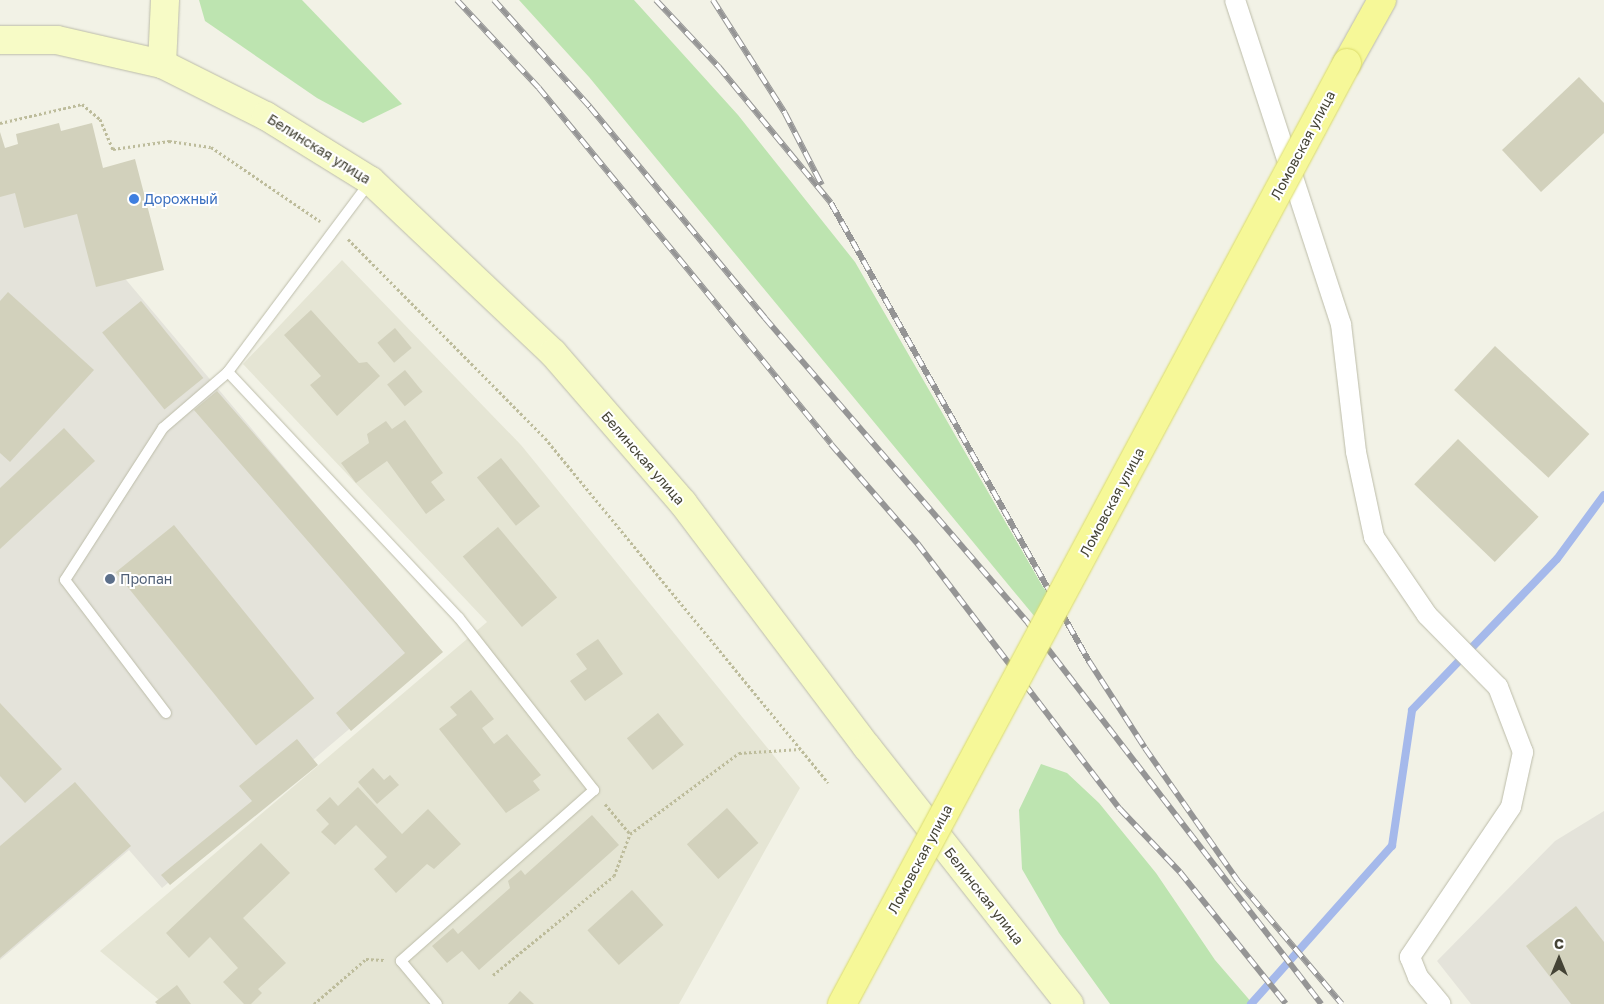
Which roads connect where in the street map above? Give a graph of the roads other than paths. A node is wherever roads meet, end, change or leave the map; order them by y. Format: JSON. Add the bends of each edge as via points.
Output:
{"nodes":[{"id":1,"x":165,"y":0,"type":"edge"},
{"id":2,"x":1235,"y":0,"type":"edge"},
{"id":3,"x":1382,"y":0,"type":"edge"},
{"id":4,"x":0,"y":40,"type":"edge"},
{"id":5,"x":162,"y":64,"type":"junction"},
{"id":6,"x":371,"y":181,"type":"junction"},
{"id":7,"x":228,"y":372,"type":"junction"},
{"id":8,"x":166,"y":712,"type":"dead end"},
{"id":9,"x":437,"y":1004,"type":"edge"},
{"id":10,"x":842,"y":1004,"type":"edge"},
{"id":11,"x":1069,"y":1004,"type":"edge"},
{"id":12,"x":1441,"y":1004,"type":"edge"}],
"edges":[{"from":1,"to":5,"type":"main road"},
{"from":2,"to":12,"type":"street","via":[[1341,324],[1356,452],[1374,537],[1427,615],[1498,687],[1523,752],[1511,807],[1410,957],[1418,977]]},
{"from":3,"to":10,"type":"main road","name":"Ломовская улица","bridge":true},
{"from":4,"to":5,"type":"main road","name":"Белинская улица","via":[[57,40]]},
{"from":5,"to":6,"type":"main road","name":"Белинская улица","via":[[266,116]]},
{"from":6,"to":7,"type":"lane"},
{"from":6,"to":11,"type":"main road","name":"Белинская улица","via":[[553,353],[683,503],[867,747]]},
{"from":7,"to":8,"type":"lane","via":[[163,428],[65,580]]},
{"from":7,"to":9,"type":"lane","via":[[459,618],[594,790],[401,960]]}]}
